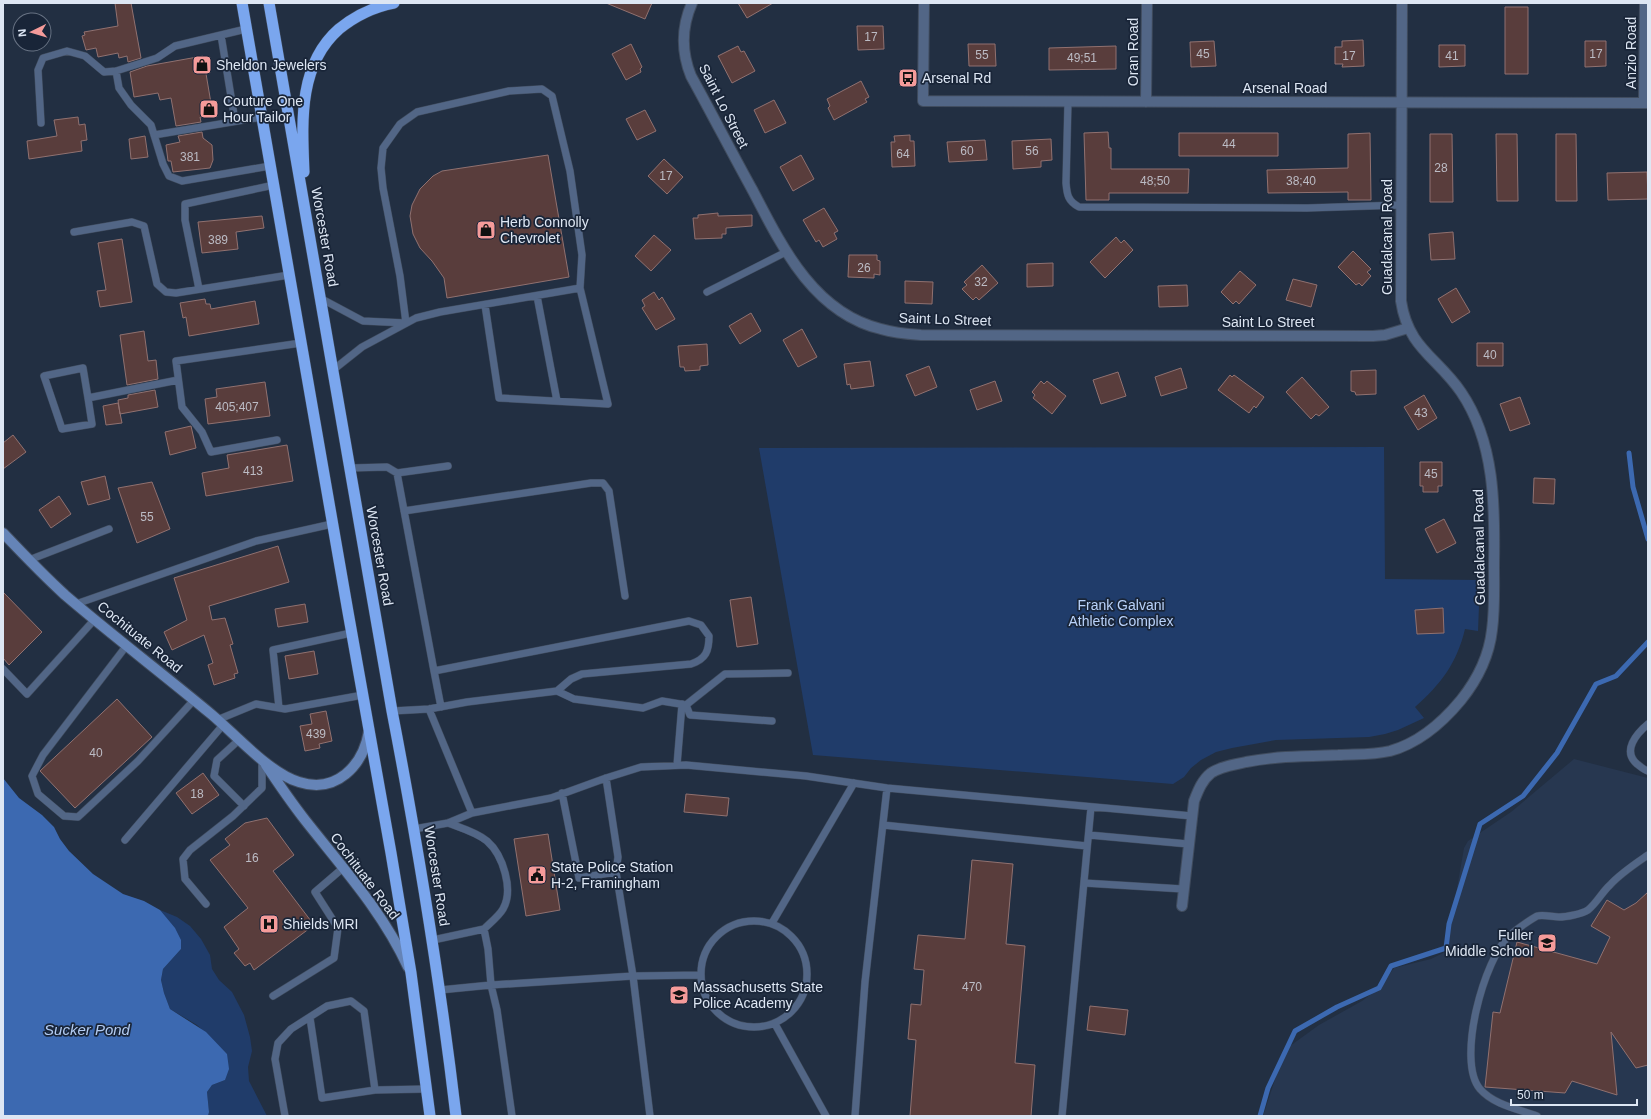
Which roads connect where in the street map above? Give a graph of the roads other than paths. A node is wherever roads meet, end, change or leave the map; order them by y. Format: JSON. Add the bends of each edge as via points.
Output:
{"nodes":[{"id":1,"x":242,"y":3,"type":"edge"},
{"id":2,"x":269,"y":3,"type":"edge"},
{"id":3,"x":394,"y":3,"type":"edge"},
{"id":4,"x":692,"y":3,"type":"edge"},
{"id":5,"x":924,"y":3,"type":"edge"},
{"id":6,"x":1147,"y":3,"type":"edge"},
{"id":7,"x":1402,"y":3,"type":"edge"},
{"id":8,"x":1645,"y":3,"type":"edge"},
{"id":9,"x":246,"y":29,"type":"junction"},
{"id":10,"x":221,"y":35,"type":"junction"},
{"id":11,"x":116,"y":71,"type":"junction"},
{"id":12,"x":1068,"y":102,"type":"junction"},
{"id":13,"x":1146,"y":102,"type":"junction"},
{"id":14,"x":1401,"y":103,"type":"junction"},
{"id":15,"x":1646,"y":103,"type":"edge"},
{"id":16,"x":262,"y":117,"type":"junction"},
{"id":17,"x":235,"y":121,"type":"junction"},
{"id":18,"x":41,"y":123,"type":"dead end"},
{"id":19,"x":154,"y":135,"type":"junction"},
{"id":20,"x":270,"y":166,"type":"junction"},
{"id":21,"x":274,"y":185,"type":"junction"},
{"id":22,"x":1401,"y":205,"type":"junction"},
{"id":23,"x":306,"y":216,"type":"junction"},
{"id":24,"x":74,"y":232,"type":"dead end"},
{"id":25,"x":786,"y":252,"type":"junction"},
{"id":26,"x":289,"y":275,"type":"junction"},
{"id":27,"x":580,"y":288,"type":"junction"},
{"id":28,"x":199,"y":289,"type":"junction"},
{"id":29,"x":707,"y":292,"type":"dead end"},
{"id":30,"x":537,"y":296,"type":"junction"},
{"id":31,"x":320,"y":298,"type":"junction"},
{"id":32,"x":485,"y":305,"type":"junction"},
{"id":33,"x":406,"y":323,"type":"junction"},
{"id":34,"x":1408,"y":328,"type":"junction"},
{"id":35,"x":301,"y":343,"type":"junction"},
{"id":36,"x":333,"y":370,"type":"junction"},
{"id":37,"x":178,"y":380,"type":"junction"},
{"id":38,"x":88,"y":398,"type":"junction"},
{"id":39,"x":557,"y":401,"type":"junction"},
{"id":40,"x":277,"y":440,"type":"dead end"},
{"id":41,"x":448,"y":466,"type":"dead end"},
{"id":42,"x":350,"y":468,"type":"junction"},
{"id":43,"x":397,"y":473,"type":"junction"},
{"id":44,"x":404,"y":511,"type":"junction"},
{"id":45,"x":332,"y":524,"type":"junction"},
{"id":46,"x":109,"y":529,"type":"dead end"},
{"id":47,"x":3,"y":533,"type":"edge"},
{"id":48,"x":29,"y":560,"type":"junction"},
{"id":49,"x":625,"y":596,"type":"dead end"},
{"id":50,"x":76,"y":604,"type":"junction"},
{"id":51,"x":95,"y":619,"type":"junction"},
{"id":52,"x":351,"y":633,"type":"junction"},
{"id":53,"x":127,"y":646,"type":"junction"},
{"id":54,"x":3,"y":669,"type":"edge"},
{"id":55,"x":434,"y":671,"type":"junction"},
{"id":56,"x":788,"y":673,"type":"dead end"},
{"id":57,"x":557,"y":691,"type":"junction"},
{"id":58,"x":363,"y":695,"type":"junction"},
{"id":59,"x":194,"y":700,"type":"junction"},
{"id":60,"x":684,"y":704,"type":"junction"},
{"id":61,"x":441,"y":707,"type":"junction"},
{"id":62,"x":279,"y":708,"type":"junction"},
{"id":63,"x":429,"y":709,"type":"junction"},
{"id":64,"x":392,"y":711,"type":"junction"},
{"id":65,"x":772,"y":720,"type":"dead end"},
{"id":66,"x":220,"y":722,"type":"junction"},
{"id":67,"x":1648,"y":724,"type":"edge"},
{"id":68,"x":369,"y":731,"type":"junction"},
{"id":69,"x":240,"y":739,"type":"junction"},
{"id":70,"x":262,"y":760,"type":"junction"},
{"id":71,"x":677,"y":765,"type":"junction"},
{"id":72,"x":1648,"y":771,"type":"edge"},
{"id":73,"x":606,"y":778,"type":"junction"},
{"id":74,"x":854,"y":783,"type":"junction"},
{"id":75,"x":887,"y":788,"type":"junction"},
{"id":76,"x":562,"y":793,"type":"junction"},
{"id":77,"x":244,"y":806,"type":"junction"},
{"id":78,"x":1091,"y":807,"type":"junction"},
{"id":79,"x":472,"y":813,"type":"junction"},
{"id":80,"x":1192,"y":816,"type":"junction"},
{"id":81,"x":448,"y":822,"type":"junction"},
{"id":82,"x":883,"y":826,"type":"junction"},
{"id":83,"x":414,"y":829,"type":"junction"},
{"id":84,"x":1089,"y":834,"type":"junction"},
{"id":85,"x":125,"y":840,"type":"dead end"},
{"id":86,"x":1188,"y":844,"type":"junction"},
{"id":87,"x":1088,"y":846,"type":"junction"},
{"id":88,"x":1648,"y":855,"type":"edge"},
{"id":89,"x":343,"y":868,"type":"junction"},
{"id":90,"x":616,"y":872,"type":"junction"},
{"id":91,"x":1084,"y":883,"type":"junction"},
{"id":92,"x":1183,"y":889,"type":"junction"},
{"id":93,"x":206,"y":904,"type":"dead end"},
{"id":94,"x":1182,"y":906,"type":"dead end"},
{"id":95,"x":772,"y":923,"type":"junction"},
{"id":96,"x":484,"y":929,"type":"junction"},
{"id":97,"x":433,"y":940,"type":"junction"},
{"id":98,"x":411,"y":973,"type":"junction"},
{"id":99,"x":701,"y":975,"type":"junction"},
{"id":100,"x":632,"y":976,"type":"junction"},
{"id":101,"x":491,"y":985,"type":"junction"},
{"id":102,"x":440,"y":990,"type":"junction"},
{"id":103,"x":273,"y":996,"type":"dead end"},
{"id":104,"x":310,"y":1018,"type":"junction"},
{"id":105,"x":775,"y":1024,"type":"junction"},
{"id":106,"x":426,"y":1088,"type":"junction"},
{"id":107,"x":375,"y":1090,"type":"junction"},
{"id":108,"x":285,"y":1116,"type":"edge"},
{"id":109,"x":430,"y":1116,"type":"edge"},
{"id":110,"x":456,"y":1116,"type":"edge"},
{"id":111,"x":512,"y":1116,"type":"edge"},
{"id":112,"x":650,"y":1116,"type":"edge"},
{"id":113,"x":826,"y":1116,"type":"edge"},
{"id":114,"x":854,"y":1116,"type":"edge"},
{"id":115,"x":1062,"y":1116,"type":"edge"},
{"id":116,"x":1537,"y":1116,"type":"edge"}],
"edges":[{"from":1,"to":9,"type":"highway"},
{"from":2,"to":23,"type":"highway","name":"Worcester Road"},
{"from":3,"to":23,"type":"highway","via":[[363,12],[330,37],[309,75],[302,125]]},
{"from":4,"to":25,"type":"street","name":"Saint Lo Street","via":[[684,28],[683,46],[691,76]]},
{"from":5,"to":12,"type":"street","name":"Arsenal Road","via":[[923,101]]},
{"from":6,"to":13,"type":"street","name":"Oran Road"},
{"from":7,"to":14,"type":"street","name":"Guadalcanal Road"},
{"from":8,"to":15,"type":"street","name":"Anzio Road"},
{"from":9,"to":10,"type":"lane"},
{"from":9,"to":16,"type":"highway"},
{"from":10,"to":11,"type":"lane","via":[[175,46],[157,58]]},
{"from":10,"to":17,"type":"lane"},
{"from":11,"to":18,"type":"lane","via":[[104,72],[85,56],[67,51],[43,58],[38,70]]},
{"from":11,"to":19,"type":"lane","via":[[119,88],[131,105],[151,125]]},
{"from":12,"to":13,"type":"street","name":"Arsenal Road"},
{"from":12,"to":22,"type":"lane","via":[[1067,194],[1071,202],[1079,207],[1307,208]]},
{"from":13,"to":14,"type":"street","name":"Arsenal Road"},
{"from":14,"to":15,"type":"street","name":"Arsenal Road"},
{"from":14,"to":22,"type":"street","name":"Guadalcanal Road"},
{"from":16,"to":17,"type":"lane"},
{"from":16,"to":20,"type":"highway"},
{"from":17,"to":19,"type":"lane"},
{"from":19,"to":20,"type":"lane","via":[[169,176],[182,181]]},
{"from":20,"to":21,"type":"highway"},
{"from":21,"to":26,"type":"highway"},
{"from":21,"to":28,"type":"lane","via":[[185,204],[185,220]]},
{"from":22,"to":34,"type":"street","name":"Guadalcanal Road","via":[[1401,301]]},
{"from":23,"to":31,"type":"highway","name":"Worcester Road"},
{"from":24,"to":28,"type":"lane","via":[[132,222],[144,226],[157,284],[166,292]]},
{"from":25,"to":29,"type":"lane"},
{"from":25,"to":34,"type":"street","name":"Saint Lo Street","via":[[812,288],[844,313],[862,323],[900,333],[1372,336]]},
{"from":26,"to":28,"type":"lane"},
{"from":26,"to":35,"type":"highway"},
{"from":27,"to":30,"type":"lane"},
{"from":27,"to":33,"type":"lane","via":[[582,255],[578,225],[570,171],[552,96],[542,89],[509,92],[417,112],[400,124],[383,148],[383,188]]},
{"from":27,"to":39,"type":"lane","via":[[608,404]]},
{"from":30,"to":32,"type":"lane"},
{"from":30,"to":39,"type":"lane"},
{"from":31,"to":33,"type":"lane","via":[[363,321]]},
{"from":31,"to":36,"type":"highway","name":"Worcester Road"},
{"from":32,"to":33,"type":"lane","via":[[440,312]]},
{"from":32,"to":39,"type":"lane","via":[[499,398]]},
{"from":33,"to":36,"type":"lane","via":[[362,347]]},
{"from":34,"to":80,"type":"street","name":"Guadalcanal Road","via":[[1415,340],[1461,392],[1480,430],[1486,452],[1494,516],[1494,613],[1492,633],[1483,665],[1466,694],[1445,718],[1426,734],[1405,746],[1371,753],[1278,757],[1222,768],[1203,781]]},
{"from":35,"to":37,"type":"lane","via":[[176,360]]},
{"from":35,"to":45,"type":"highway"},
{"from":36,"to":42,"type":"highway","name":"Worcester Road"},
{"from":37,"to":38,"type":"lane"},
{"from":37,"to":40,"type":"lane","via":[[182,407],[202,432],[211,452]]},
{"from":38,"to":38,"type":"lane","via":[[83,368],[44,376],[62,429],[92,424]]},
{"from":41,"to":43,"type":"lane"},
{"from":42,"to":43,"type":"lane","via":[[387,467]]},
{"from":42,"to":64,"type":"highway","name":"Worcester Road"},
{"from":43,"to":44,"type":"lane"},
{"from":44,"to":49,"type":"lane","via":[[603,483],[609,491]]},
{"from":44,"to":55,"type":"lane"},
{"from":45,"to":50,"type":"lane","via":[[256,540]]},
{"from":45,"to":52,"type":"highway"},
{"from":46,"to":48,"type":"lane"},
{"from":47,"to":48,"type":"main road","name":"Cochituate Road"},
{"from":48,"to":50,"type":"main road","name":"Cochituate Road"},
{"from":50,"to":51,"type":"main road","name":"Cochituate Road"},
{"from":51,"to":53,"type":"main road","name":"Cochituate Road"},
{"from":51,"to":54,"type":"lane","via":[[27,694]]},
{"from":52,"to":58,"type":"highway"},
{"from":52,"to":62,"type":"lane","via":[[273,650]]},
{"from":53,"to":59,"type":"main road","name":"Cochituate Road"},
{"from":53,"to":59,"type":"lane","via":[[42,755],[32,776],[38,794],[64,816],[78,817],[138,761]]},
{"from":55,"to":57,"type":"lane","via":[[683,622],[701,625],[709,636],[709,649],[700,661],[582,674],[571,679]]},
{"from":55,"to":61,"type":"lane"},
{"from":56,"to":60,"type":"lane","via":[[725,674]]},
{"from":57,"to":60,"type":"lane","via":[[574,699],[643,708],[662,701]]},
{"from":57,"to":61,"type":"lane"},
{"from":58,"to":62,"type":"lane"},
{"from":58,"to":68,"type":"highway"},
{"from":59,"to":66,"type":"main road","name":"Cochituate Road"},
{"from":60,"to":65,"type":"lane","via":[[690,715]]},
{"from":60,"to":71,"type":"lane"},
{"from":61,"to":63,"type":"lane"},
{"from":62,"to":66,"type":"lane","via":[[256,704]]},
{"from":63,"to":64,"type":"lane"},
{"from":63,"to":79,"type":"lane"},
{"from":64,"to":83,"type":"highway","name":"Worcester Road"},
{"from":66,"to":69,"type":"main road","name":"Cochituate Road"},
{"from":66,"to":85,"type":"lane"},
{"from":67,"to":72,"type":"lane","via":[[1634,738],[1630,750],[1633,760]]},
{"from":68,"to":70,"type":"main road","name":"Cochituate Road","via":[[367,742],[356,765],[347,774],[322,784],[298,782]]},
{"from":68,"to":98,"type":"highway"},
{"from":69,"to":70,"type":"main road","name":"Cochituate Road"},
{"from":69,"to":77,"type":"lane","via":[[217,760],[214,776]]},
{"from":70,"to":77,"type":"lane","via":[[262,788]]},
{"from":70,"to":89,"type":"main road","name":"Cochituate Road"},
{"from":71,"to":73,"type":"lane","via":[[641,767]]},
{"from":71,"to":74,"type":"lane","via":[[806,776]]},
{"from":73,"to":76,"type":"lane"},
{"from":73,"to":90,"type":"lane","via":[[618,856]]},
{"from":74,"to":75,"type":"lane"},
{"from":74,"to":95,"type":"lane"},
{"from":75,"to":78,"type":"lane"},
{"from":75,"to":82,"type":"lane"},
{"from":76,"to":79,"type":"lane","via":[[551,798]]},
{"from":76,"to":90,"type":"lane","via":[[579,878]]},
{"from":77,"to":93,"type":"lane","via":[[190,850],[183,859],[185,879]]},
{"from":78,"to":80,"type":"lane"},
{"from":78,"to":84,"type":"lane"},
{"from":79,"to":81,"type":"lane"},
{"from":80,"to":86,"type":"street","name":"Guadalcanal Road"},
{"from":81,"to":83,"type":"lane"},
{"from":81,"to":96,"type":"lane","via":[[487,842],[497,853],[505,870],[508,890],[503,909]]},
{"from":82,"to":87,"type":"lane"},
{"from":82,"to":114,"type":"lane","via":[[864,982]]},
{"from":83,"to":97,"type":"highway","name":"Worcester Road"},
{"from":84,"to":86,"type":"lane"},
{"from":84,"to":87,"type":"lane"},
{"from":86,"to":92,"type":"street","name":"Guadalcanal Road"},
{"from":87,"to":91,"type":"lane"},
{"from":88,"to":116,"type":"lane","via":[[1609,885],[1587,910],[1561,917],[1538,916],[1509,936],[1491,964],[1479,995],[1472,1031],[1473,1077],[1479,1088],[1491,1099]]},
{"from":89,"to":98,"type":"main road","name":"Cochituate Road","via":[[398,944]]},
{"from":89,"to":103,"type":"lane","via":[[315,892],[338,928],[334,958]]},
{"from":90,"to":100,"type":"lane"},
{"from":91,"to":92,"type":"lane"},
{"from":91,"to":115,"type":"lane"},
{"from":92,"to":94,"type":"street","name":"Guadalcanal Road"},
{"from":95,"to":99,"type":"lane","via":[[755,920],[738,922],[723,930],[711,942],[703,958]]},
{"from":95,"to":105,"type":"lane","via":[[788,932],[801,946],[807,964],[808,982],[802,1000],[790,1014]]},
{"from":96,"to":97,"type":"lane"},
{"from":96,"to":101,"type":"lane"},
{"from":97,"to":102,"type":"highway","name":"Worcester Road"},
{"from":98,"to":106,"type":"highway"},
{"from":99,"to":100,"type":"lane"},
{"from":99,"to":105,"type":"lane","via":[[703,992],[712,1008],[725,1019],[741,1026],[758,1028]]},
{"from":100,"to":101,"type":"lane"},
{"from":100,"to":112,"type":"lane"},
{"from":101,"to":102,"type":"lane"},
{"from":101,"to":111,"type":"lane"},
{"from":102,"to":110,"type":"highway","name":"Worcester Road"},
{"from":104,"to":107,"type":"lane","via":[[322,1098]]},
{"from":104,"to":107,"type":"lane","via":[[327,1006],[351,1001],[364,1011]]},
{"from":104,"to":108,"type":"lane","via":[[291,1029],[278,1043],[275,1060]]},
{"from":105,"to":113,"type":"lane"},
{"from":106,"to":107,"type":"lane"},
{"from":106,"to":109,"type":"highway"}]}
